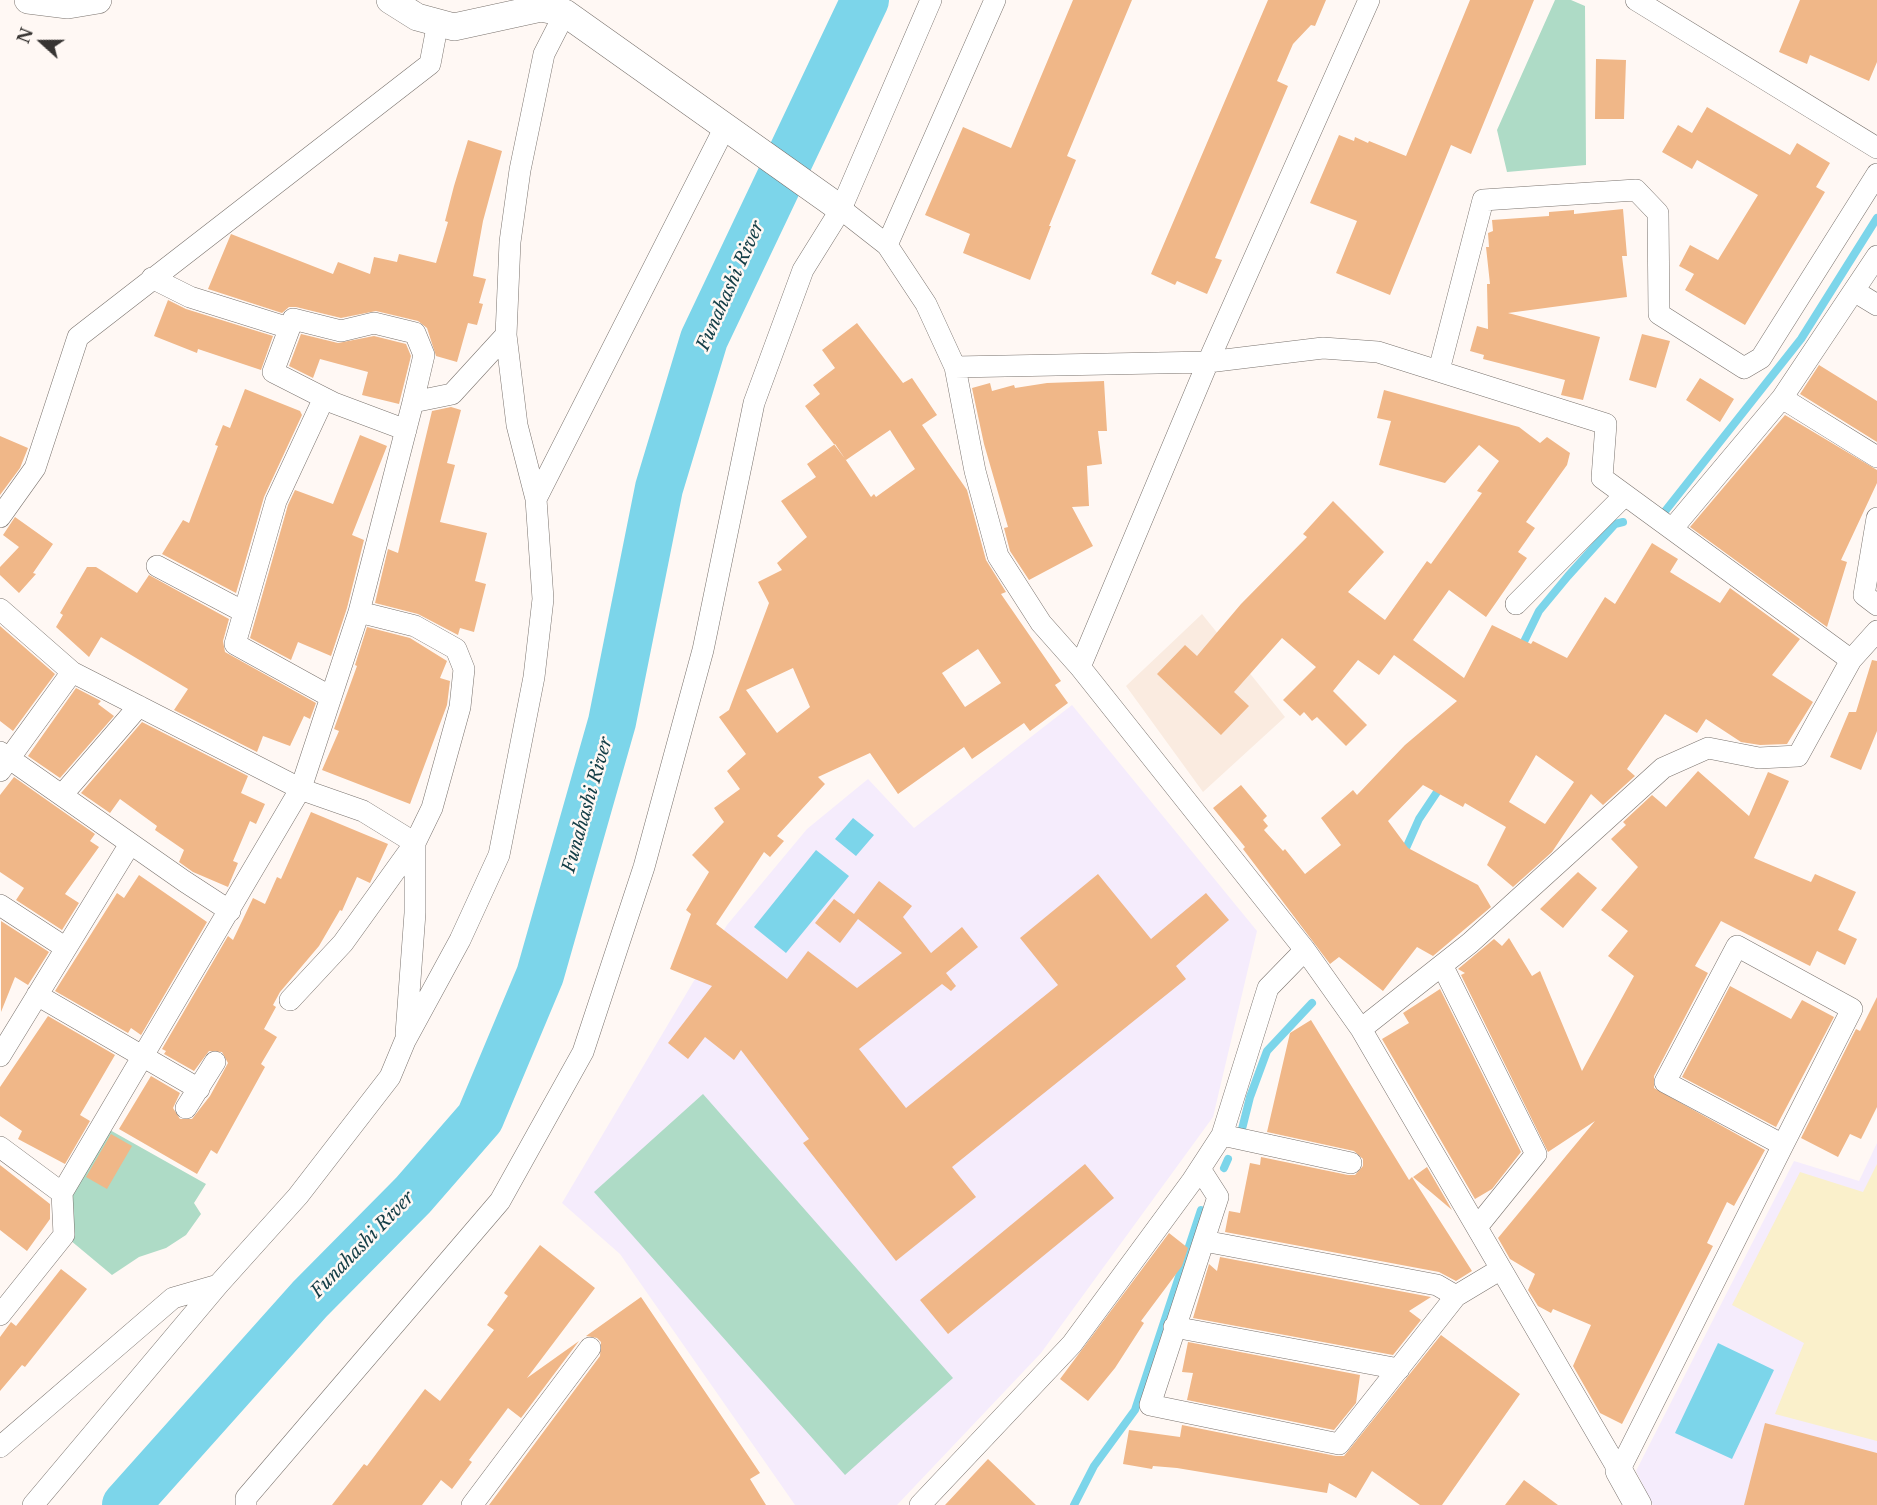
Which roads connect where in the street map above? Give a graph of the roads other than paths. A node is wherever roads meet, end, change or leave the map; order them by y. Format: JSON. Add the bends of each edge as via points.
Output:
{"nodes":[{"id":1,"x":28,"y":0,"type":"edge"},
{"id":2,"x":98,"y":0,"type":"edge"},
{"id":3,"x":390,"y":0,"type":"edge"},
{"id":4,"x":931,"y":0,"type":"edge"},
{"id":5,"x":995,"y":0,"type":"edge"},
{"id":6,"x":1369,"y":0,"type":"edge"},
{"id":7,"x":1636,"y":0,"type":"edge"},
{"id":8,"x":565,"y":14,"type":"junction"},
{"id":9,"x":438,"y":22,"type":"junction"},
{"id":10,"x":725,"y":127,"type":"junction"},
{"id":11,"x":1877,"y":147,"type":"edge"},
{"id":12,"x":1877,"y":174,"type":"edge"},
{"id":13,"x":841,"y":209,"type":"junction"},
{"id":14,"x":887,"y":245,"type":"junction"},
{"id":15,"x":1877,"y":256,"type":"edge"},
{"id":16,"x":152,"y":278,"type":"junction"},
{"id":17,"x":1854,"y":291,"type":"junction"},
{"id":18,"x":1877,"y":305,"type":"edge"},
{"id":19,"x":289,"y":328,"type":"junction"},
{"id":20,"x":507,"y":335,"type":"junction"},
{"id":21,"x":1208,"y":362,"type":"junction"},
{"id":22,"x":955,"y":367,"type":"junction"},
{"id":23,"x":1439,"y":370,"type":"junction"},
{"id":24,"x":324,"y":398,"type":"junction"},
{"id":25,"x":1782,"y":398,"type":"junction"},
{"id":26,"x":413,"y":402,"type":"junction"},
{"id":27,"x":406,"y":430,"type":"junction"},
{"id":28,"x":1877,"y":458,"type":"edge"},
{"id":29,"x":1625,"y":495,"type":"junction"},
{"id":30,"x":536,"y":499,"type":"junction"},
{"id":31,"x":2,"y":511,"type":"edge"},
{"id":32,"x":1877,"y":518,"type":"edge"},
{"id":33,"x":1672,"y":529,"type":"junction"},
{"id":34,"x":157,"y":566,"type":"dead end"},
{"id":35,"x":1516,"y":604,"type":"dead end"},
{"id":36,"x":1877,"y":605,"type":"edge"},
{"id":37,"x":0,"y":609,"type":"edge"},
{"id":38,"x":244,"y":612,"type":"junction"},
{"id":39,"x":359,"y":612,"type":"junction"},
{"id":40,"x":1877,"y":632,"type":"edge"},
{"id":41,"x":1851,"y":660,"type":"junction"},
{"id":42,"x":1080,"y":667,"type":"junction"},
{"id":43,"x":72,"y":672,"type":"junction"},
{"id":44,"x":331,"y":697,"type":"junction"},
{"id":45,"x":139,"y":706,"type":"junction"},
{"id":46,"x":3,"y":760,"type":"edge"},
{"id":47,"x":301,"y":788,"type":"junction"},
{"id":48,"x":62,"y":795,"type":"junction"},
{"id":49,"x":415,"y":843,"type":"junction"},
{"id":50,"x":130,"y":844,"type":"junction"},
{"id":51,"x":0,"y":905,"type":"edge"},
{"id":52,"x":230,"y":911,"type":"junction"},
{"id":53,"x":66,"y":948,"type":"junction"},
{"id":54,"x":1305,"y":951,"type":"junction"},
{"id":55,"x":1442,"y":965,"type":"junction"},
{"id":56,"x":37,"y":995,"type":"junction"},
{"id":57,"x":290,"y":1000,"type":"dead end"},
{"id":58,"x":1361,"y":1029,"type":"junction"},
{"id":59,"x":405,"y":1041,"type":"junction"},
{"id":60,"x":141,"y":1055,"type":"junction"},
{"id":61,"x":0,"y":1056,"type":"edge"},
{"id":62,"x":215,"y":1062,"type":"dead end"},
{"id":63,"x":199,"y":1089,"type":"junction"},
{"id":64,"x":186,"y":1108,"type":"dead end"},
{"id":65,"x":1221,"y":1136,"type":"junction"},
{"id":66,"x":1783,"y":1145,"type":"junction"},
{"id":67,"x":0,"y":1148,"type":"edge"},
{"id":68,"x":1351,"y":1163,"type":"dead end"},
{"id":69,"x":1200,"y":1169,"type":"junction"},
{"id":70,"x":62,"y":1193,"type":"junction"},
{"id":71,"x":1477,"y":1227,"type":"junction"},
{"id":72,"x":1204,"y":1241,"type":"junction"},
{"id":73,"x":1501,"y":1269,"type":"junction"},
{"id":74,"x":218,"y":1285,"type":"junction"},
{"id":75,"x":1456,"y":1296,"type":"junction"},
{"id":76,"x":0,"y":1316,"type":"edge"},
{"id":77,"x":1174,"y":1327,"type":"junction"},
{"id":78,"x":590,"y":1348,"type":"dead end"},
{"id":79,"x":1399,"y":1368,"type":"junction"},
{"id":80,"x":0,"y":1447,"type":"edge"},
{"id":81,"x":1619,"y":1471,"type":"junction"},
{"id":82,"x":244,"y":1503,"type":"edge"},
{"id":83,"x":33,"y":1505,"type":"edge"},
{"id":84,"x":472,"y":1505,"type":"edge"},
{"id":85,"x":920,"y":1505,"type":"edge"},
{"id":86,"x":1638,"y":1505,"type":"edge"}],
"edges":[{"from":1,"to":2,"type":"street","via":[[68,6]]},
{"from":3,"to":9,"type":"street","via":[[417,17]]},
{"from":4,"to":13,"type":"street"},
{"from":5,"to":14,"type":"street"},
{"from":6,"to":21,"type":"street"},
{"from":7,"to":11,"type":"street"},
{"from":8,"to":9,"type":"street","via":[[541,8],[454,27]]},
{"from":8,"to":10,"type":"street"},
{"from":8,"to":20,"type":"street","via":[[544,54],[520,170],[510,242]]},
{"from":9,"to":16,"type":"street","via":[[430,64]]},
{"from":10,"to":13,"type":"street"},
{"from":10,"to":30,"type":"street"},
{"from":12,"to":23,"type":"street","via":[[1761,358],[1744,368],[1659,315],[1658,213],[1636,190],[1483,200]]},
{"from":13,"to":14,"type":"street"},
{"from":13,"to":82,"type":"street","via":[[803,270],[754,403],[704,650],[644,867],[583,1052],[500,1201]]},
{"from":14,"to":22,"type":"street","via":[[926,304]]},
{"from":15,"to":17,"type":"street"},
{"from":16,"to":19,"type":"street","via":[[190,297]]},
{"from":16,"to":31,"type":"street","via":[[78,337],[34,468]]},
{"from":17,"to":18,"type":"street"},
{"from":17,"to":25,"type":"street"},
{"from":19,"to":24,"type":"street","via":[[273,372]]},
{"from":19,"to":26,"type":"street","via":[[293,319],[341,331],[374,322],[416,333],[424,355]]},
{"from":20,"to":26,"type":"street","via":[[452,394]]},
{"from":20,"to":30,"type":"street","via":[[517,425]]},
{"from":21,"to":22,"type":"street"},
{"from":21,"to":23,"type":"street","via":[[1323,348],[1378,352]]},
{"from":21,"to":42,"type":"street"},
{"from":22,"to":42,"type":"street","via":[[975,471],[998,556],[1041,623]]},
{"from":23,"to":29,"type":"street","via":[[1606,424],[1602,478]]},
{"from":24,"to":27,"type":"street"},
{"from":24,"to":38,"type":"street","via":[[276,501]]},
{"from":25,"to":28,"type":"street"},
{"from":25,"to":33,"type":"street"},
{"from":26,"to":27,"type":"street"},
{"from":27,"to":39,"type":"street"},
{"from":29,"to":33,"type":"street"},
{"from":29,"to":35,"type":"street"},
{"from":30,"to":59,"type":"street","via":[[543,599],[534,677],[498,855],[460,940]]},
{"from":32,"to":36,"type":"street","via":[[1864,595]]},
{"from":33,"to":41,"type":"street"},
{"from":34,"to":38,"type":"street"},
{"from":37,"to":43,"type":"street"},
{"from":38,"to":44,"type":"street","via":[[235,644]]},
{"from":39,"to":44,"type":"street"},
{"from":39,"to":49,"type":"street","via":[[415,626],[456,649],[464,669],[460,707],[432,808]]},
{"from":40,"to":41,"type":"street"},
{"from":41,"to":55,"type":"street","via":[[1798,756],[1759,758],[1708,748],[1663,768]]},
{"from":42,"to":54,"type":"street"},
{"from":43,"to":45,"type":"street"},
{"from":43,"to":46,"type":"street"},
{"from":44,"to":47,"type":"street"},
{"from":45,"to":47,"type":"street"},
{"from":45,"to":48,"type":"street"},
{"from":46,"to":48,"type":"street"},
{"from":47,"to":49,"type":"street","via":[[363,811]]},
{"from":47,"to":52,"type":"street"},
{"from":48,"to":50,"type":"street"},
{"from":49,"to":57,"type":"street","via":[[343,943]]},
{"from":49,"to":59,"type":"street","via":[[415,913]]},
{"from":50,"to":52,"type":"street"},
{"from":50,"to":53,"type":"street"},
{"from":51,"to":53,"type":"street"},
{"from":52,"to":60,"type":"street"},
{"from":53,"to":56,"type":"street"},
{"from":54,"to":58,"type":"street"},
{"from":54,"to":65,"type":"street","via":[[1268,988]]},
{"from":55,"to":58,"type":"street"},
{"from":55,"to":71,"type":"street","via":[[1536,1154]]},
{"from":56,"to":60,"type":"street"},
{"from":56,"to":61,"type":"street"},
{"from":58,"to":71,"type":"street"},
{"from":59,"to":74,"type":"street","via":[[390,1077],[298,1196]]},
{"from":60,"to":63,"type":"street"},
{"from":60,"to":70,"type":"street"},
{"from":62,"to":63,"type":"street"},
{"from":63,"to":64,"type":"street"},
{"from":65,"to":68,"type":"street"},
{"from":65,"to":69,"type":"street"},
{"from":66,"to":66,"type":"street","via":[[1665,1082],[1737,946],[1852,1009]]},
{"from":66,"to":81,"type":"street"},
{"from":67,"to":70,"type":"street"},
{"from":69,"to":72,"type":"street","via":[[1218,1197]]},
{"from":69,"to":85,"type":"street","via":[[1072,1344]]},
{"from":70,"to":76,"type":"street","via":[[64,1235]]},
{"from":71,"to":73,"type":"street"},
{"from":72,"to":75,"type":"street","via":[[1437,1285]]},
{"from":72,"to":77,"type":"street"},
{"from":73,"to":75,"type":"street"},
{"from":73,"to":81,"type":"street"},
{"from":74,"to":80,"type":"street","via":[[173,1298]]},
{"from":74,"to":83,"type":"street"},
{"from":75,"to":79,"type":"street"},
{"from":77,"to":79,"type":"street"},
{"from":77,"to":79,"type":"street","via":[[1150,1405],[1339,1444]]},
{"from":78,"to":84,"type":"street"},
{"from":81,"to":86,"type":"street"}]}
